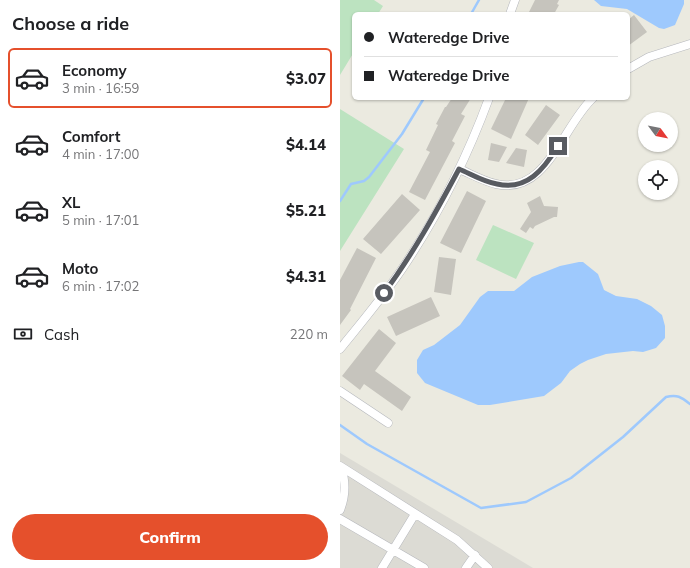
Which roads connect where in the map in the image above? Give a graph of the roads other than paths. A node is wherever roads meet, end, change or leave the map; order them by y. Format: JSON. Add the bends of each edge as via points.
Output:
{"nodes":[{"id":1,"x":514,"y":0,"type":"edge"},
{"id":2,"x":511,"y":12,"type":"edge"},
{"id":3,"x":690,"y":44,"type":"edge"},
{"id":4,"x":630,"y":68,"type":"edge"},
{"id":5,"x":488,"y":100,"type":"edge"},
{"id":6,"x":592,"y":100,"type":"edge"},
{"id":7,"x":459,"y":169,"type":"junction"},
{"id":8,"x":340,"y":349,"type":"edge"},
{"id":9,"x":340,"y":391,"type":"edge"},
{"id":10,"x":388,"y":423,"type":"dead end"},
{"id":11,"x":341,"y":467,"type":"edge"},
{"id":12,"x":340,"y":510,"type":"edge"},
{"id":13,"x":416,"y":514,"type":"junction"},
{"id":14,"x":340,"y":518,"type":"edge"},
{"id":15,"x":393,"y":550,"type":"junction"},
{"id":16,"x":475,"y":555,"type":"junction"},
{"id":17,"x":382,"y":568,"type":"edge"},
{"id":18,"x":424,"y":568,"type":"edge"},
{"id":19,"x":466,"y":568,"type":"edge"},
{"id":20,"x":488,"y":568,"type":"edge"}],
"edges":[{"from":1,"to":2,"type":"street"},
{"from":3,"to":4,"type":"street","via":[[649,57]]},
{"from":5,"to":7,"type":"street"},
{"from":6,"to":7,"type":"street","via":[[552,157],[531,179],[509,186],[495,184]]},
{"from":7,"to":8,"type":"street","via":[[402,270]]},
{"from":9,"to":10,"type":"street"},
{"from":11,"to":12,"type":"street","via":[[346,482]]},
{"from":11,"to":13,"type":"street"},
{"from":13,"to":15,"type":"street"},
{"from":13,"to":16,"type":"street","via":[[457,540]]},
{"from":14,"to":15,"type":"street"},
{"from":15,"to":17,"type":"street"},
{"from":15,"to":18,"type":"street"},
{"from":16,"to":19,"type":"street"},
{"from":16,"to":20,"type":"street"}]}
